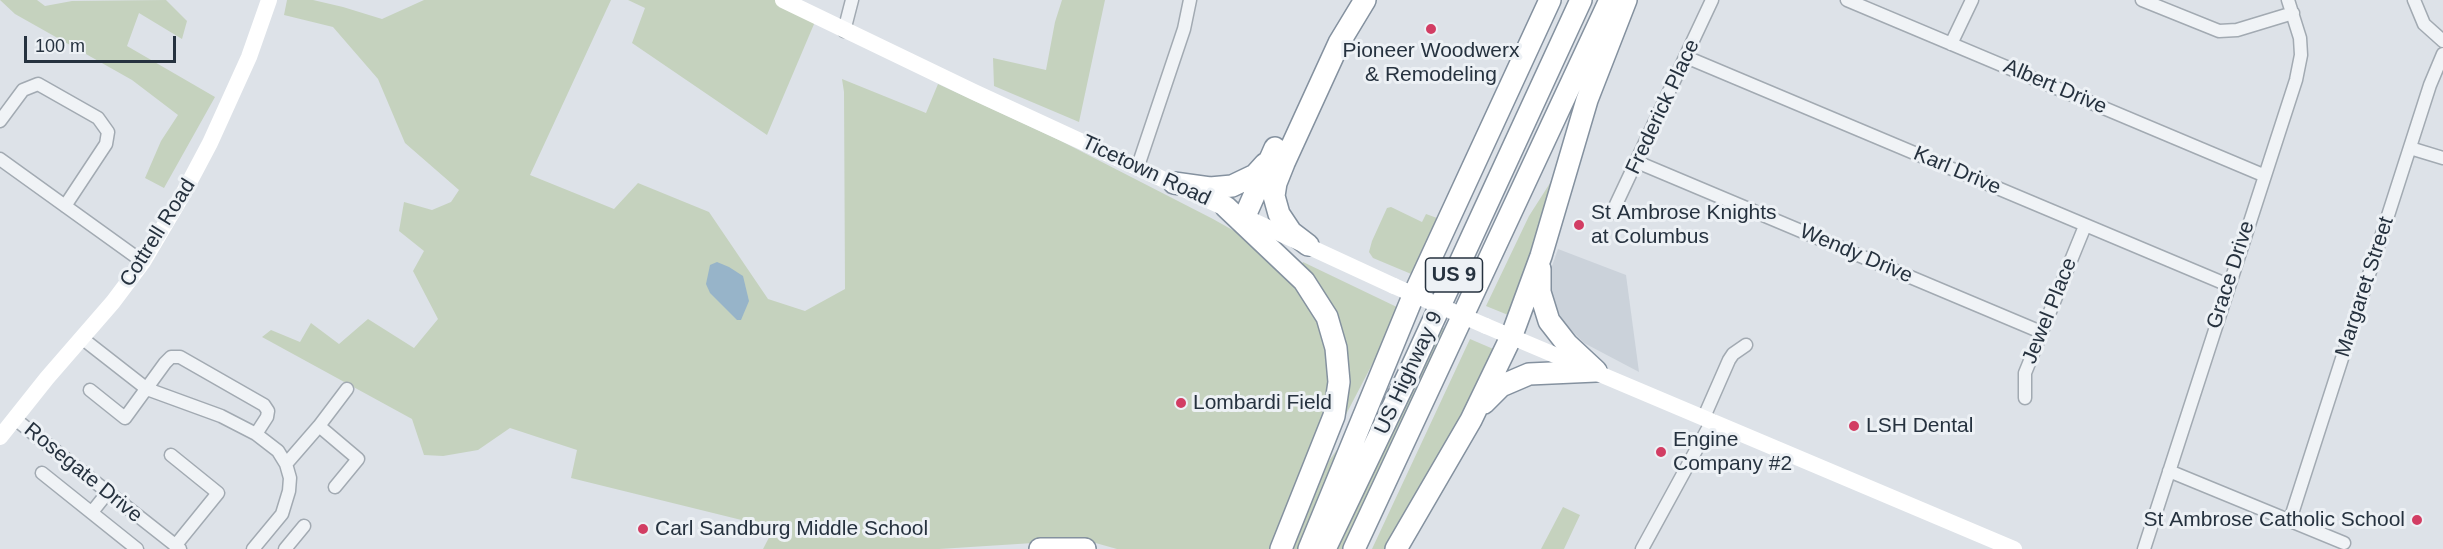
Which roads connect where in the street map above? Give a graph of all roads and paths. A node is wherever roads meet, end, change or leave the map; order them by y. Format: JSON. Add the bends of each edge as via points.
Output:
{"nodes":[{"id":1,"x":269,"y":0,"type":"edge"},
{"id":2,"x":783,"y":0,"type":"edge"},
{"id":3,"x":852,"y":0,"type":"edge"},
{"id":4,"x":1190,"y":0,"type":"edge"},
{"id":5,"x":1348,"y":0,"type":"edge"},
{"id":6,"x":1365,"y":0,"type":"edge"},
{"id":7,"x":1550,"y":0,"type":"edge"},
{"id":8,"x":1581,"y":0,"type":"edge"},
{"id":9,"x":1610,"y":0,"type":"edge"},
{"id":10,"x":1626,"y":0,"type":"edge"},
{"id":11,"x":1712,"y":0,"type":"edge"},
{"id":12,"x":1847,"y":0,"type":"edge"},
{"id":13,"x":1972,"y":0,"type":"edge"},
{"id":14,"x":2142,"y":0,"type":"edge"},
{"id":15,"x":2288,"y":0,"type":"edge"},
{"id":16,"x":2414,"y":0,"type":"edge"},
{"id":17,"x":2293,"y":13,"type":"junction"},
{"id":18,"x":844,"y":31,"type":"junction"},
{"id":19,"x":2443,"y":41,"type":"edge"},
{"id":20,"x":1951,"y":44,"type":"junction"},
{"id":21,"x":2443,"y":54,"type":"edge"},
{"id":22,"x":1686,"y":57,"type":"junction"},
{"id":23,"x":0,"y":121,"type":"edge"},
{"id":24,"x":2410,"y":148,"type":"junction"},
{"id":25,"x":1271,"y":157,"type":"junction"},
{"id":26,"x":2443,"y":158,"type":"edge"},
{"id":27,"x":0,"y":159,"type":"edge"},
{"id":28,"x":1637,"y":162,"type":"junction"},
{"id":29,"x":1138,"y":166,"type":"junction"},
{"id":30,"x":2264,"y":175,"type":"junction"},
{"id":31,"x":1174,"y":183,"type":"junction"},
{"id":32,"x":65,"y":206,"type":"junction"},
{"id":33,"x":1236,"y":212,"type":"junction"},
{"id":34,"x":1612,"y":213,"type":"dead end"},
{"id":35,"x":2085,"y":226,"type":"junction"},
{"id":36,"x":1308,"y":245,"type":"junction"},
{"id":37,"x":1541,"y":256,"type":"junction"},
{"id":38,"x":142,"y":262,"type":"junction"},
{"id":39,"x":2228,"y":285,"type":"junction"},
{"id":40,"x":1411,"y":301,"type":"junction"},
{"id":41,"x":2041,"y":332,"type":"junction"},
{"id":42,"x":1512,"y":335,"type":"junction"},
{"id":43,"x":83,"y":339,"type":"junction"},
{"id":44,"x":1746,"y":345,"type":"dead end"},
{"id":45,"x":1596,"y":371,"type":"junction"},
{"id":46,"x":147,"y":389,"type":"junction"},
{"id":47,"x":347,"y":389,"type":"dead end"},
{"id":48,"x":90,"y":390,"type":"dead end"},
{"id":49,"x":2025,"y":398,"type":"dead end"},
{"id":50,"x":15,"y":418,"type":"junction"},
{"id":51,"x":1708,"y":419,"type":"junction"},
{"id":52,"x":1471,"y":420,"type":"junction"},
{"id":53,"x":319,"y":426,"type":"junction"},
{"id":54,"x":256,"y":434,"type":"junction"},
{"id":55,"x":0,"y":437,"type":"edge"},
{"id":56,"x":171,"y":455,"type":"dead end"},
{"id":57,"x":286,"y":464,"type":"junction"},
{"id":58,"x":2169,"y":471,"type":"junction"},
{"id":59,"x":42,"y":473,"type":"dead end"},
{"id":60,"x":335,"y":487,"type":"dead end"},
{"id":61,"x":108,"y":492,"type":"junction"},
{"id":62,"x":1300,"y":505,"type":"junction"},
{"id":63,"x":92,"y":512,"type":"junction"},
{"id":64,"x":2290,"y":520,"type":"junction"},
{"id":65,"x":304,"y":526,"type":"dead end"},
{"id":66,"x":2344,"y":543,"type":"dead end"},
{"id":67,"x":177,"y":547,"type":"edge"},
{"id":68,"x":137,"y":549,"type":"edge"},
{"id":69,"x":253,"y":549,"type":"edge"},
{"id":70,"x":285,"y":549,"type":"edge"},
{"id":71,"x":1040,"y":549,"type":"edge"},
{"id":72,"x":1085,"y":549,"type":"edge"},
{"id":73,"x":1281,"y":549,"type":"edge"},
{"id":74,"x":1309,"y":549,"type":"edge"},
{"id":75,"x":1325,"y":549,"type":"edge"},
{"id":76,"x":1354,"y":549,"type":"edge"},
{"id":77,"x":1396,"y":549,"type":"edge"},
{"id":78,"x":1642,"y":549,"type":"edge"},
{"id":79,"x":2014,"y":549,"type":"edge"},
{"id":80,"x":2144,"y":549,"type":"edge"}],
"edges":[{"from":1,"to":38,"type":"street","name":"Cottrell Road","via":[[249,57],[198,169]]},
{"from":2,"to":18,"type":"street","name":"Ticetown Road"},
{"from":3,"to":18,"type":"street"},
{"from":4,"to":29,"type":"street"},
{"from":5,"to":25,"type":"highway","via":[[1324,42]]},
{"from":6,"to":36,"type":"highway","via":[[1334,52],[1276,183],[1274,196],[1279,214]]},
{"from":7,"to":40,"type":"highway"},
{"from":8,"to":75,"type":"highway","name":"US Highway 9","number":"US 9"},
{"from":9,"to":76,"type":"highway","name":"US Highway 9","number":"US 9"},
{"from":10,"to":37,"type":"highway","via":[[1573,143]]},
{"from":11,"to":22,"type":"street","name":"Frederick Place"},
{"from":12,"to":20,"type":"street","name":"Albert Drive"},
{"from":13,"to":20,"type":"street"},
{"from":14,"to":17,"type":"street","via":[[2219,31],[2237,30]]},
{"from":15,"to":17,"type":"street","name":"Grace Drive"},
{"from":16,"to":19,"type":"street","via":[[2424,24]]},
{"from":17,"to":30,"type":"street","name":"Grace Drive","via":[[2301,56]]},
{"from":18,"to":29,"type":"street","name":"Ticetown Road"},
{"from":20,"to":30,"type":"street","name":"Albert Drive"},
{"from":21,"to":24,"type":"street","name":"Margaret Street"},
{"from":22,"to":28,"type":"street","name":"Frederick Place"},
{"from":22,"to":35,"type":"street","name":"Karl Drive"},
{"from":23,"to":32,"type":"street","via":[[23,90],[38,84],[98,118],[108,132],[106,144]]},
{"from":24,"to":26,"type":"street"},
{"from":24,"to":64,"type":"street","name":"Margaret Street"},
{"from":25,"to":31,"type":"highway","via":[[1255,175],[1232,186],[1210,188]]},
{"from":25,"to":33,"type":"highway"},
{"from":27,"to":32,"type":"street"},
{"from":28,"to":34,"type":"street","name":"Frederick Place"},
{"from":28,"to":41,"type":"street","name":"Wendy Drive"},
{"from":29,"to":31,"type":"street","name":"Ticetown Road"},
{"from":30,"to":39,"type":"street","name":"Grace Drive"},
{"from":31,"to":33,"type":"street","name":"Ticetown Road"},
{"from":32,"to":38,"type":"street"},
{"from":33,"to":36,"type":"street","name":"Ticetown Road"},
{"from":33,"to":62,"type":"highway","via":[[1304,280],[1322,307],[1334,337],[1339,372],[1336,406]]},
{"from":35,"to":39,"type":"street","name":"Karl Drive"},
{"from":35,"to":41,"type":"street","name":"Jewel Place"},
{"from":36,"to":42,"type":"street","name":"Ticetown Road","bridge":true},
{"from":37,"to":42,"type":"highway"},
{"from":37,"to":45,"type":"highway","via":[[1540,292],[1549,321],[1566,344]]},
{"from":38,"to":43,"type":"street","name":"Cottrell Road"},
{"from":39,"to":58,"type":"street","name":"Grace Drive"},
{"from":40,"to":62,"type":"highway"},
{"from":40,"to":74,"type":"highway"},
{"from":41,"to":49,"type":"street","name":"Jewel Place","via":[[2025,373]]},
{"from":42,"to":45,"type":"street","name":"Ticetown Road"},
{"from":42,"to":52,"type":"highway"},
{"from":43,"to":46,"type":"street"},
{"from":43,"to":50,"type":"street","name":"Cottrell Road"},
{"from":44,"to":51,"type":"street","via":[[1729,360]]},
{"from":45,"to":51,"type":"street","name":"Ticetown Road"},
{"from":45,"to":52,"type":"highway","via":[[1541,372],[1519,377],[1492,393]]},
{"from":46,"to":48,"type":"street","via":[[125,418]]},
{"from":46,"to":54,"type":"street","via":[[221,416]]},
{"from":46,"to":54,"type":"street","via":[[171,357],[180,357],[264,405],[267,417]]},
{"from":47,"to":53,"type":"street"},
{"from":50,"to":55,"type":"street","name":"Cottrell Road"},
{"from":50,"to":61,"type":"street","name":"Rosegate Drive"},
{"from":51,"to":78,"type":"street"},
{"from":51,"to":79,"type":"street","name":"Ticetown Road"},
{"from":52,"to":77,"type":"highway"},
{"from":53,"to":57,"type":"street"},
{"from":53,"to":60,"type":"street","via":[[358,459]]},
{"from":54,"to":57,"type":"street","via":[[278,450]]},
{"from":56,"to":67,"type":"street","via":[[218,493]]},
{"from":57,"to":69,"type":"street","via":[[289,491],[282,514]]},
{"from":58,"to":64,"type":"street"},
{"from":58,"to":80,"type":"street","name":"Grace Drive"},
{"from":59,"to":63,"type":"street"},
{"from":61,"to":63,"type":"street"},
{"from":61,"to":67,"type":"street","name":"Rosegate Drive"},
{"from":62,"to":73,"type":"highway"},
{"from":63,"to":68,"type":"street"},
{"from":64,"to":66,"type":"street"},
{"from":65,"to":70,"type":"street"},
{"from":71,"to":72,"type":"highway"}]}
